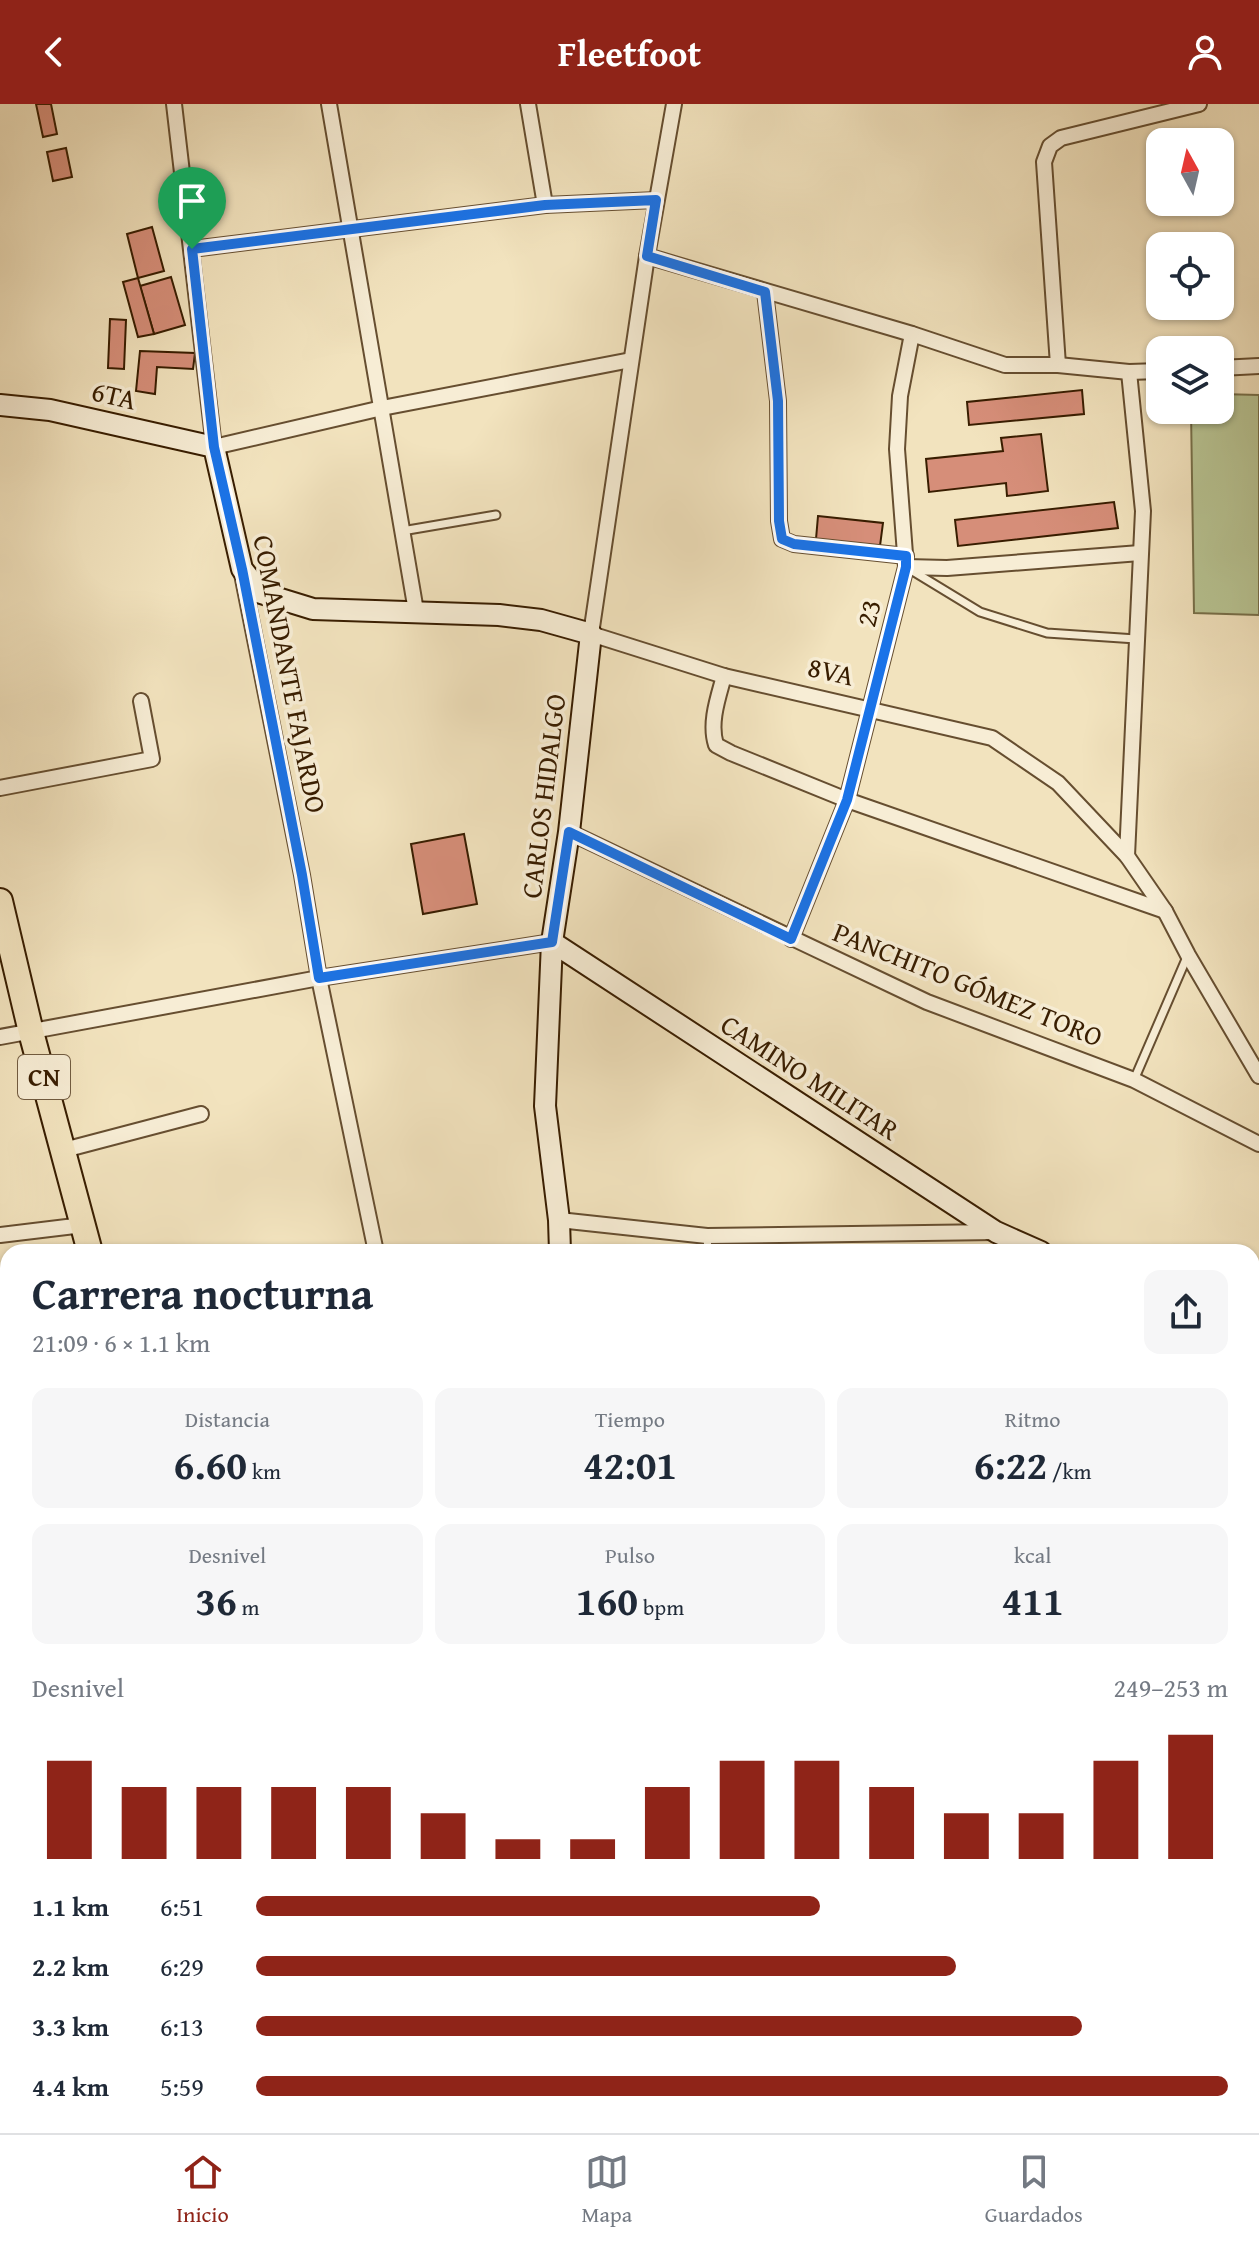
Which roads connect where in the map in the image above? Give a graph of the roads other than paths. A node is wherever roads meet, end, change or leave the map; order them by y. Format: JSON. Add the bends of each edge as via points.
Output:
{"nodes":[{"id":1,"x":174,"y":104,"type":"edge"},
{"id":2,"x":329,"y":104,"type":"edge"},
{"id":3,"x":528,"y":104,"type":"edge"},
{"id":4,"x":674,"y":104,"type":"edge"},
{"id":5,"x":1137,"y":104,"type":"edge"},
{"id":6,"x":1199,"y":104,"type":"edge"},
{"id":7,"x":1137,"y":121,"type":"junction"},
{"id":8,"x":656,"y":200,"type":"junction"},
{"id":9,"x":545,"y":205,"type":"junction"},
{"id":10,"x":351,"y":228,"type":"junction"},
{"id":11,"x":192,"y":249,"type":"junction"},
{"id":12,"x":647,"y":256,"type":"junction"},
{"id":13,"x":765,"y":292,"type":"junction"},
{"id":14,"x":912,"y":334,"type":"junction"},
{"id":15,"x":631,"y":360,"type":"junction"},
{"id":16,"x":1058,"y":365,"type":"junction"},
{"id":17,"x":1259,"y":366,"type":"edge"},
{"id":18,"x":1234,"y":367,"type":"edge"},
{"id":19,"x":1146,"y":371,"type":"edge"},
{"id":20,"x":1129,"y":372,"type":"junction"},
{"id":21,"x":0,"y":405,"type":"edge"},
{"id":22,"x":382,"y":408,"type":"junction"},
{"id":23,"x":214,"y":447,"type":"junction"},
{"id":24,"x":496,"y":515,"type":"dead end"},
{"id":25,"x":402,"y":531,"type":"junction"},
{"id":26,"x":1140,"y":553,"type":"junction"},
{"id":27,"x":906,"y":562,"type":"junction"},
{"id":28,"x":242,"y":569,"type":"junction"},
{"id":29,"x":416,"y":611,"type":"junction"},
{"id":30,"x":591,"y":634,"type":"junction"},
{"id":31,"x":1136,"y":639,"type":"junction"},
{"id":32,"x":724,"y":676,"type":"junction"},
{"id":33,"x":141,"y":701,"type":"dead end"},
{"id":34,"x":870,"y":709,"type":"junction"},
{"id":35,"x":0,"y":788,"type":"edge"},
{"id":36,"x":847,"y":800,"type":"junction"},
{"id":37,"x":569,"y":832,"type":"junction"},
{"id":38,"x":1127,"y":856,"type":"junction"},
{"id":39,"x":0,"y":901,"type":"edge"},
{"id":40,"x":1165,"y":911,"type":"junction"},
{"id":41,"x":791,"y":939,"type":"junction"},
{"id":42,"x":552,"y":942,"type":"junction"},
{"id":43,"x":1188,"y":955,"type":"junction"},
{"id":44,"x":319,"y":978,"type":"junction"},
{"id":45,"x":31,"y":1032,"type":"junction"},
{"id":46,"x":0,"y":1037,"type":"edge"},
{"id":47,"x":1259,"y":1076,"type":"edge"},
{"id":48,"x":1134,"y":1080,"type":"junction"},
{"id":49,"x":201,"y":1114,"type":"dead end"},
{"id":50,"x":1259,"y":1144,"type":"edge"},
{"id":51,"x":64,"y":1150,"type":"junction"},
{"id":52,"x":559,"y":1220,"type":"junction"},
{"id":53,"x":83,"y":1225,"type":"junction"},
{"id":54,"x":996,"y":1232,"type":"junction"},
{"id":55,"x":0,"y":1235,"type":"edge"},
{"id":56,"x":879,"y":1235,"type":"junction"},
{"id":57,"x":707,"y":1236,"type":"junction"},
{"id":58,"x":88,"y":1244,"type":"edge"},
{"id":59,"x":374,"y":1244,"type":"edge"},
{"id":60,"x":560,"y":1244,"type":"edge"},
{"id":61,"x":708,"y":1244,"type":"edge"},
{"id":62,"x":879,"y":1244,"type":"edge"},
{"id":63,"x":1023,"y":1244,"type":"edge"}],
"edges":[{"from":1,"to":11,"type":"street","name":"COMANDANTE FAJARDO"},
{"from":2,"to":10,"type":"street"},
{"from":3,"to":9,"type":"street"},
{"from":4,"to":8,"type":"street"},
{"from":5,"to":7,"type":"street"},
{"from":6,"to":7,"type":"street"},
{"from":7,"to":16,"type":"street","via":[[1061,138],[1050,146],[1044,162]]},
{"from":8,"to":9,"type":"street"},
{"from":8,"to":12,"type":"street"},
{"from":9,"to":10,"type":"street"},
{"from":10,"to":11,"type":"street"},
{"from":10,"to":22,"type":"street"},
{"from":11,"to":23,"type":"street","name":"COMANDANTE FAJARDO"},
{"from":12,"to":13,"type":"street"},
{"from":12,"to":15,"type":"street"},
{"from":13,"to":14,"type":"street"},
{"from":13,"to":27,"type":"street","via":[[778,401],[782,539]]},
{"from":14,"to":16,"type":"street","via":[[1005,365]]},
{"from":14,"to":27,"type":"street","name":"23","via":[[897,449]]},
{"from":15,"to":22,"type":"street"},
{"from":15,"to":30,"type":"street"},
{"from":16,"to":20,"type":"street"},
{"from":17,"to":18,"type":"street"},
{"from":19,"to":20,"type":"street"},
{"from":20,"to":26,"type":"street","via":[[1143,511]]},
{"from":21,"to":23,"type":"main road","name":"6TA","via":[[50,410]]},
{"from":22,"to":23,"type":"street"},
{"from":22,"to":25,"type":"street"},
{"from":23,"to":28,"type":"main road","name":"COMANDANTE FAJARDO"},
{"from":24,"to":25,"type":"lane"},
{"from":25,"to":29,"type":"street"},
{"from":26,"to":27,"type":"street","via":[[947,568]]},
{"from":26,"to":31,"type":"street"},
{"from":27,"to":31,"type":"lane","via":[[980,612],[1047,633]]},
{"from":27,"to":34,"type":"street","name":"23"},
{"from":28,"to":29,"type":"main road","name":"8VA","via":[[261,593],[313,609]]},
{"from":28,"to":44,"type":"street","name":"COMANDANTE FAJARDO"},
{"from":29,"to":30,"type":"main road","name":"8VA","via":[[541,620]]},
{"from":30,"to":32,"type":"street","name":"8VA"},
{"from":30,"to":37,"type":"main road","name":"CARLOS HIDALGO"},
{"from":31,"to":38,"type":"street"},
{"from":32,"to":34,"type":"street","name":"8VA"},
{"from":32,"to":36,"type":"street","via":[[716,702],[716,745]]},
{"from":33,"to":35,"type":"street","via":[[152,759]]},
{"from":34,"to":36,"type":"street","name":"23"},
{"from":34,"to":38,"type":"street","name":"8VA","via":[[992,738],[1058,783]]},
{"from":36,"to":40,"type":"street"},
{"from":36,"to":41,"type":"street","name":"23"},
{"from":37,"to":41,"type":"street","name":"PANCHITO GÓMEZ TORO"},
{"from":37,"to":42,"type":"main road","name":"CARLOS HIDALGO"},
{"from":38,"to":40,"type":"street","name":"8VA"},
{"from":39,"to":45,"type":"main road","number":"CN"},
{"from":40,"to":43,"type":"street","name":"8VA"},
{"from":41,"to":48,"type":"street","name":"PANCHITO GÓMEZ TORO","via":[[927,1002]]},
{"from":42,"to":44,"type":"street"},
{"from":42,"to":52,"type":"main road","name":"CARLOS HIDALGO","via":[[545,1106]]},
{"from":42,"to":54,"type":"main road","name":"CAMINO MILITAR"},
{"from":43,"to":47,"type":"street","name":"8VA"},
{"from":43,"to":48,"type":"lane"},
{"from":44,"to":45,"type":"street"},
{"from":44,"to":59,"type":"street","name":"COMANDANTE FAJARDO"},
{"from":45,"to":46,"type":"street"},
{"from":45,"to":51,"type":"main road","number":"CN"},
{"from":48,"to":50,"type":"street","name":"PANCHITO GÓMEZ TORO"},
{"from":49,"to":51,"type":"street"},
{"from":51,"to":53,"type":"main road","number":"CN"},
{"from":52,"to":57,"type":"street"},
{"from":52,"to":60,"type":"main road","name":"CARLOS HIDALGO"},
{"from":53,"to":55,"type":"street"},
{"from":53,"to":58,"type":"main road","number":"CN"},
{"from":54,"to":56,"type":"street"},
{"from":54,"to":63,"type":"main road","name":"CAMINO MILITAR"},
{"from":56,"to":57,"type":"street"},
{"from":56,"to":62,"type":"street"},
{"from":57,"to":61,"type":"lane"}]}
